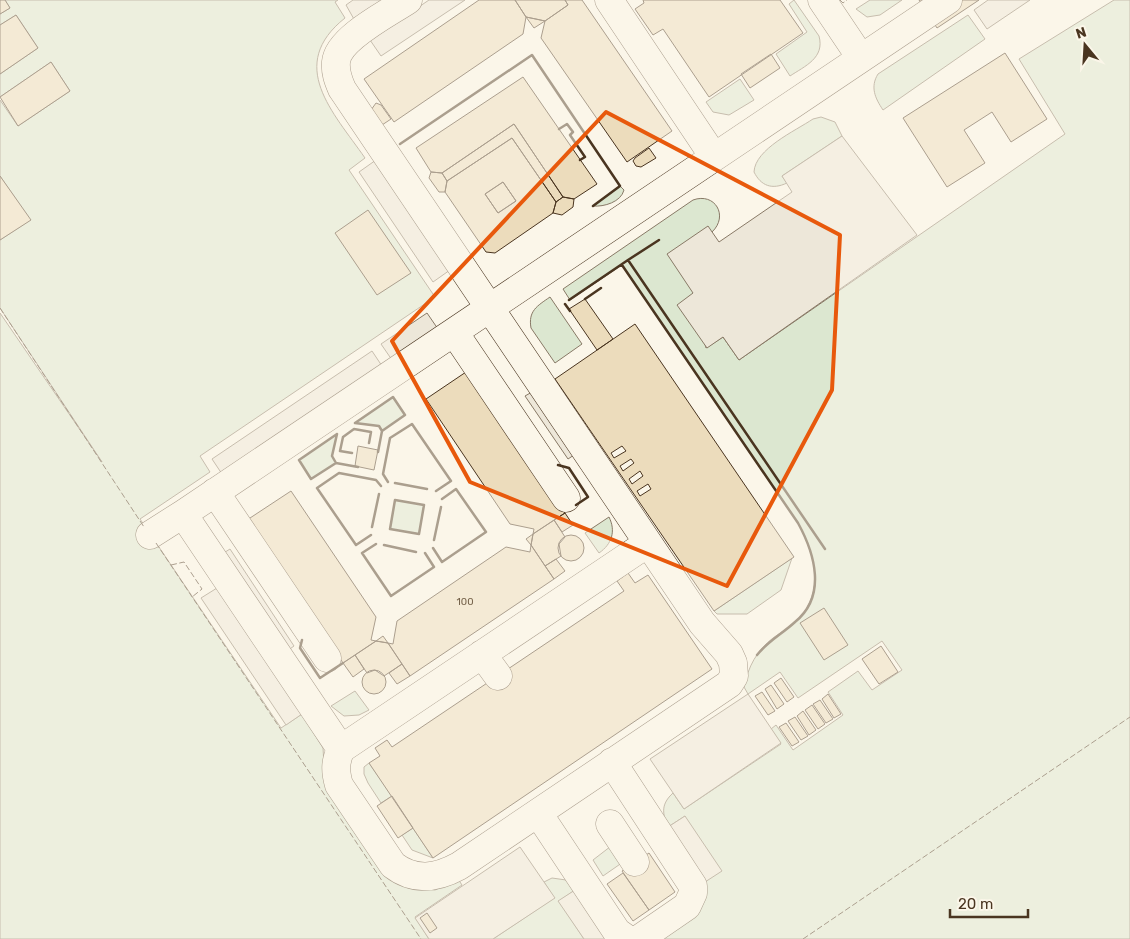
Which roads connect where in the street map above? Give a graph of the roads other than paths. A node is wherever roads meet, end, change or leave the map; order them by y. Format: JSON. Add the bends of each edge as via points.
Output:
{"nodes":[{"id":1,"x":408,"y":0,"type":"edge"},
{"id":2,"x":608,"y":0,"type":"edge"},
{"id":3,"x":822,"y":0,"type":"edge"},
{"id":4,"x":948,"y":0,"type":"edge"},
{"id":5,"x":861,"y":58,"type":"junction"},
{"id":6,"x":714,"y":157,"type":"junction"},
{"id":7,"x":490,"y":308,"type":"junction"},
{"id":8,"x":454,"y":332,"type":"junction"},
{"id":9,"x":215,"y":492,"type":"junction"},
{"id":10,"x":566,"y":498,"type":"dead end"},
{"id":11,"x":183,"y":514,"type":"junction"},
{"id":12,"x":150,"y":535,"type":"dead end"},
{"id":13,"x":648,"y":543,"type":"junction"},
{"id":14,"x":482,"y":654,"type":"junction"},
{"id":15,"x":327,"y":658,"type":"dead end"},
{"id":16,"x":498,"y":676,"type":"dead end"},
{"id":17,"x":341,"y":749,"type":"junction"},
{"id":18,"x":612,"y":762,"type":"junction"},
{"id":19,"x":538,"y":813,"type":"junction"},
{"id":20,"x":610,"y":824,"type":"dead end"},
{"id":21,"x":636,"y":862,"type":"dead end"},
{"id":22,"x":627,"y":939,"type":"edge"},
{"id":23,"x":639,"y":939,"type":"edge"}],
"edges":[{"from":1,"to":7,"type":"lane","via":[[343,46],[336,61],[336,75],[342,89]]},
{"from":2,"to":6,"type":"lane"},
{"from":3,"to":5,"type":"lane"},
{"from":4,"to":5,"type":"lane"},
{"from":5,"to":6,"type":"lane"},
{"from":6,"to":7,"type":"lane"},
{"from":7,"to":8,"type":"lane"},
{"from":7,"to":13,"type":"lane"},
{"from":8,"to":9,"type":"lane"},
{"from":8,"to":10,"type":"lane"},
{"from":9,"to":11,"type":"lane"},
{"from":9,"to":15,"type":"lane"},
{"from":11,"to":12,"type":"lane"},
{"from":11,"to":17,"type":"lane"},
{"from":13,"to":14,"type":"lane"},
{"from":13,"to":18,"type":"lane","via":[[702,623],[729,654],[734,676],[729,684]]},
{"from":14,"to":16,"type":"lane"},
{"from":14,"to":17,"type":"lane"},
{"from":17,"to":19,"type":"lane","via":[[336,760],[339,785],[394,865],[403,873],[431,877],[444,874]]},
{"from":18,"to":19,"type":"lane"},
{"from":18,"to":23,"type":"lane","via":[[694,893],[688,906]]},
{"from":19,"to":22,"type":"lane","via":[[618,932]]},
{"from":20,"to":21,"type":"lane"}]}
